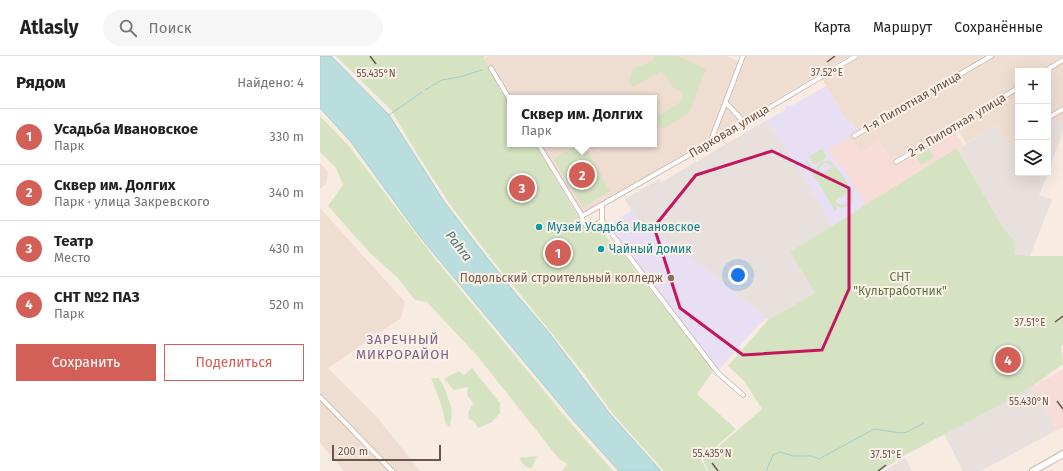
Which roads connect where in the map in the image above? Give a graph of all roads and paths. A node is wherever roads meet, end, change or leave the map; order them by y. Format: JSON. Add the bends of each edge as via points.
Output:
{"nodes":[{"id":1,"x":743,"y":56,"type":"edge"},
{"id":2,"x":856,"y":56,"type":"edge"},
{"id":3,"x":991,"y":56,"type":"edge"},
{"id":4,"x":1063,"y":60,"type":"edge"},
{"id":5,"x":491,"y":68,"type":"dead end"},
{"id":6,"x":1050,"y":68,"type":"edge"},
{"id":7,"x":1015,"y":90,"type":"edge"},
{"id":8,"x":507,"y":95,"type":"edge"},
{"id":9,"x":726,"y":102,"type":"junction"},
{"id":10,"x":1063,"y":108,"type":"edge"},
{"id":11,"x":1051,"y":116,"type":"edge"},
{"id":12,"x":744,"y":122,"type":"junction"},
{"id":13,"x":854,"y":136,"type":"dead end"},
{"id":14,"x":710,"y":143,"type":"junction"},
{"id":15,"x":540,"y":147,"type":"edge"},
{"id":16,"x":896,"y":162,"type":"dead end"},
{"id":17,"x":602,"y":205,"type":"junction"},
{"id":18,"x":582,"y":216,"type":"junction"},
{"id":19,"x":602,"y":221,"type":"junction"},
{"id":20,"x":744,"y":395,"type":"dead end"},
{"id":21,"x":320,"y":398,"type":"edge"},
{"id":22,"x":1063,"y":454,"type":"edge"},
{"id":23,"x":392,"y":471,"type":"edge"},
{"id":24,"x":1033,"y":471,"type":"edge"}],
"edges":[{"from":1,"to":9,"type":"street"},
{"from":2,"to":12,"type":"street","name":"Парковая улица"},
{"from":3,"to":13,"type":"street","name":"1-я Пилотная улица"},
{"from":4,"to":6,"type":"street"},
{"from":5,"to":8,"type":"street"},
{"from":7,"to":16,"type":"street","name":"2-я Пилотная улица"},
{"from":9,"to":12,"type":"street"},
{"from":9,"to":14,"type":"street"},
{"from":10,"to":11,"type":"street"},
{"from":12,"to":14,"type":"street","name":"Парковая улица"},
{"from":14,"to":17,"type":"street","name":"Парковая улица"},
{"from":15,"to":18,"type":"street"},
{"from":17,"to":18,"type":"street","name":"Парковая улица"},
{"from":17,"to":19,"type":"street"},
{"from":18,"to":19,"type":"street","via":[[589,228]]},
{"from":19,"to":20,"type":"street","via":[[718,373]]},
{"from":21,"to":23,"type":"street"},
{"from":22,"to":24,"type":"main road"}]}
